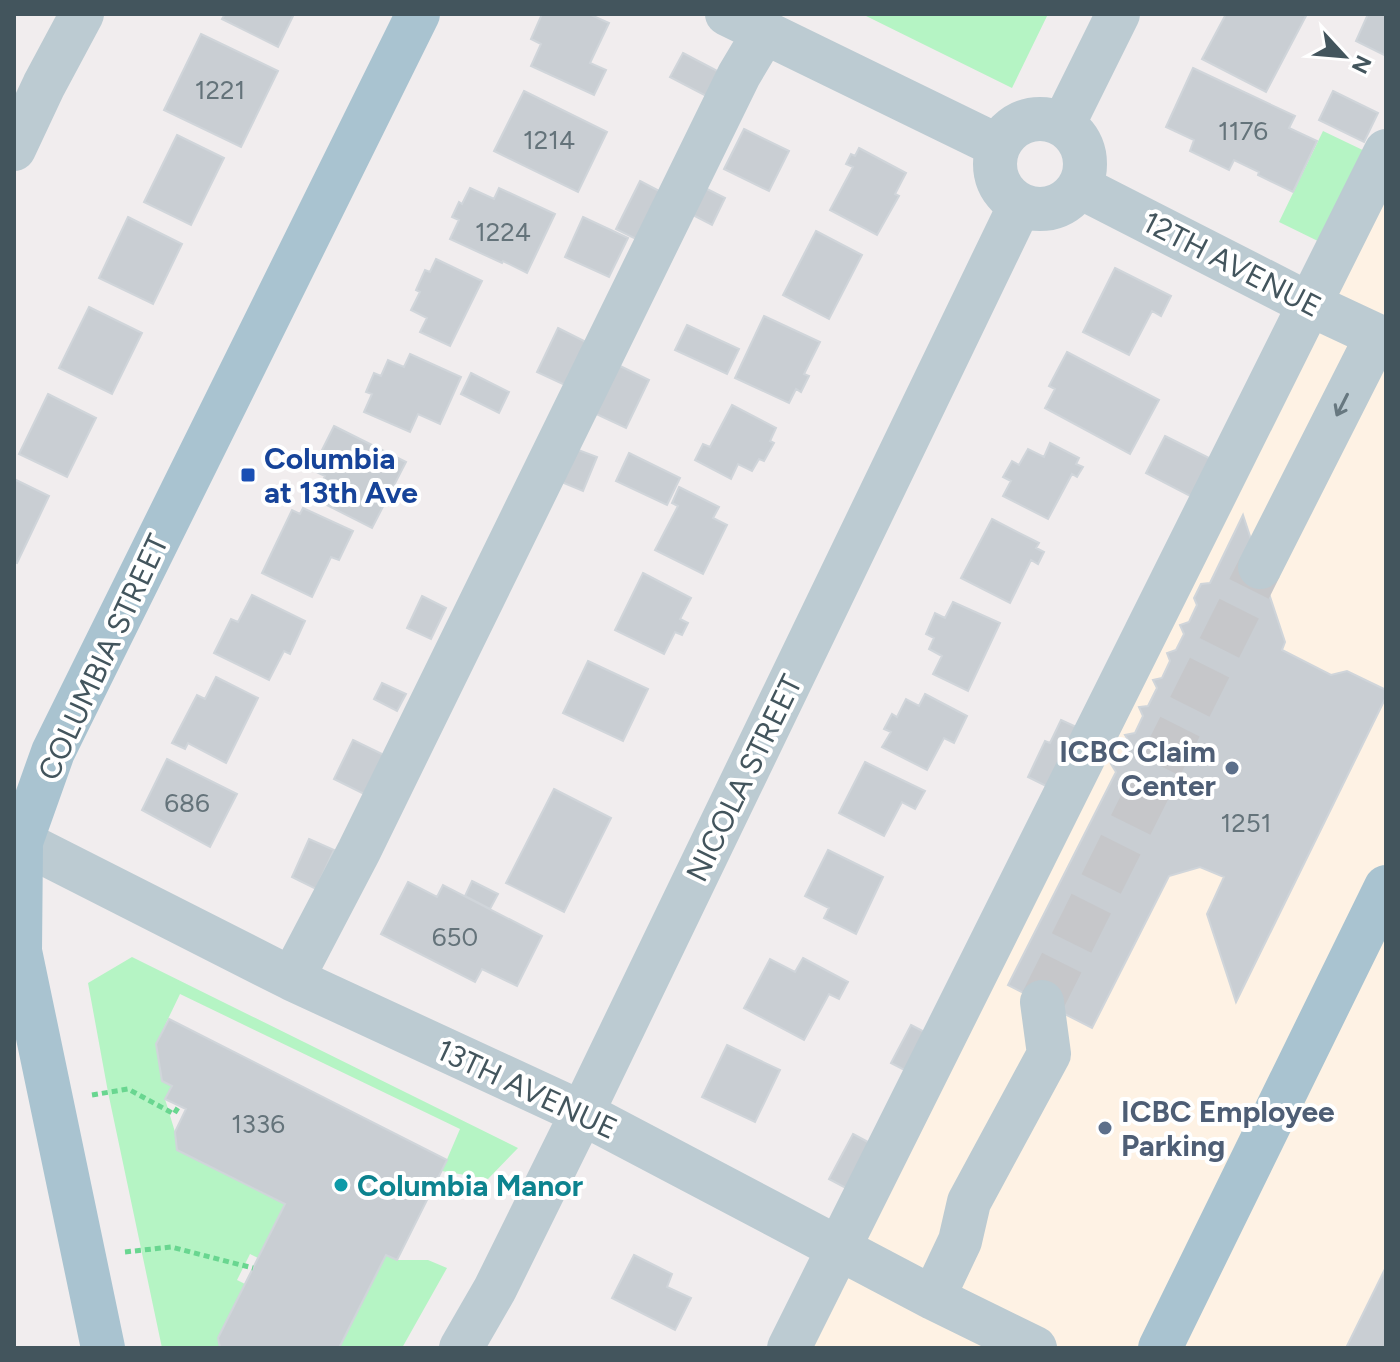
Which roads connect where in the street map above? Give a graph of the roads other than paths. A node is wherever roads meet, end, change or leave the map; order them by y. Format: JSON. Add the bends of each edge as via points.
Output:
{"nodes":[{"id":1,"x":82,"y":14,"type":"edge"},
{"id":2,"x":418,"y":14,"type":"edge"},
{"id":3,"x":1118,"y":14,"type":"edge"},
{"id":4,"x":746,"y":23,"type":"edge"},
{"id":5,"x":1063,"y":125,"type":"junction"},
{"id":6,"x":998,"y":146,"type":"junction"},
{"id":7,"x":14,"y":149,"type":"edge"},
{"id":8,"x":1386,"y":151,"type":"edge"},
{"id":9,"x":1080,"y":187,"type":"junction"},
{"id":10,"x":1020,"y":205,"type":"junction"},
{"id":11,"x":1309,"y":304,"type":"junction"},
{"id":12,"x":1382,"y":338,"type":"edge"},
{"id":13,"x":1260,"y":567,"type":"tunnel mouth"},
{"id":14,"x":18,"y":840,"type":"edge"},
{"id":15,"x":1386,"y":887,"type":"edge"},
{"id":16,"x":292,"y":979,"type":"junction"},
{"id":17,"x":1042,"y":1002,"type":"tunnel mouth"},
{"id":18,"x":582,"y":1113,"type":"junction"},
{"id":19,"x":838,"y":1249,"type":"junction"},
{"id":20,"x":933,"y":1298,"type":"junction"},
{"id":21,"x":103,"y":1348,"type":"edge"},
{"id":22,"x":461,"y":1348,"type":"edge"},
{"id":23,"x":789,"y":1348,"type":"edge"},
{"id":24,"x":1035,"y":1348,"type":"edge"},
{"id":25,"x":1160,"y":1348,"type":"edge"}],
"edges":[{"from":1,"to":7,"type":"street"},
{"from":2,"to":14,"type":"main road","name":"COLUMBIA STREET","via":[[53,752]]},
{"from":3,"to":5,"type":"street"},
{"from":4,"to":6,"type":"street"},
{"from":4,"to":16,"type":"street","via":[[739,75]]},
{"from":5,"to":6,"type":"street","via":[[1038,118],[1024,122]]},
{"from":5,"to":9,"type":"street","via":[[1084,153]]},
{"from":6,"to":10,"type":"street","via":[[998,184]]},
{"from":8,"to":11,"type":"street"},
{"from":9,"to":10,"type":"street","via":[[1062,205],[1047,210]]},
{"from":9,"to":11,"type":"street","name":"12TH AVENUE"},
{"from":10,"to":18,"type":"street","name":"NICOLA STREET"},
{"from":11,"to":12,"type":"street","name":"12TH AVENUE"},
{"from":11,"to":19,"type":"street"},
{"from":12,"to":13,"type":"street","one_way":true},
{"from":14,"to":16,"type":"street","name":"13TH AVENUE"},
{"from":14,"to":21,"type":"main road","name":"COLUMBIA STREET","via":[[20,951]]},
{"from":15,"to":25,"type":"main road"},
{"from":16,"to":18,"type":"street","name":"13TH AVENUE"},
{"from":17,"to":20,"type":"street","via":[[1049,1054],[969,1202],[960,1241]]},
{"from":18,"to":19,"type":"street","name":"13TH AVENUE"},
{"from":18,"to":22,"type":"street","name":"NICOLA STREET"},
{"from":19,"to":20,"type":"street","name":"13TH AVENUE"},
{"from":19,"to":23,"type":"street"},
{"from":20,"to":24,"type":"street","name":"13TH AVENUE"}]}
